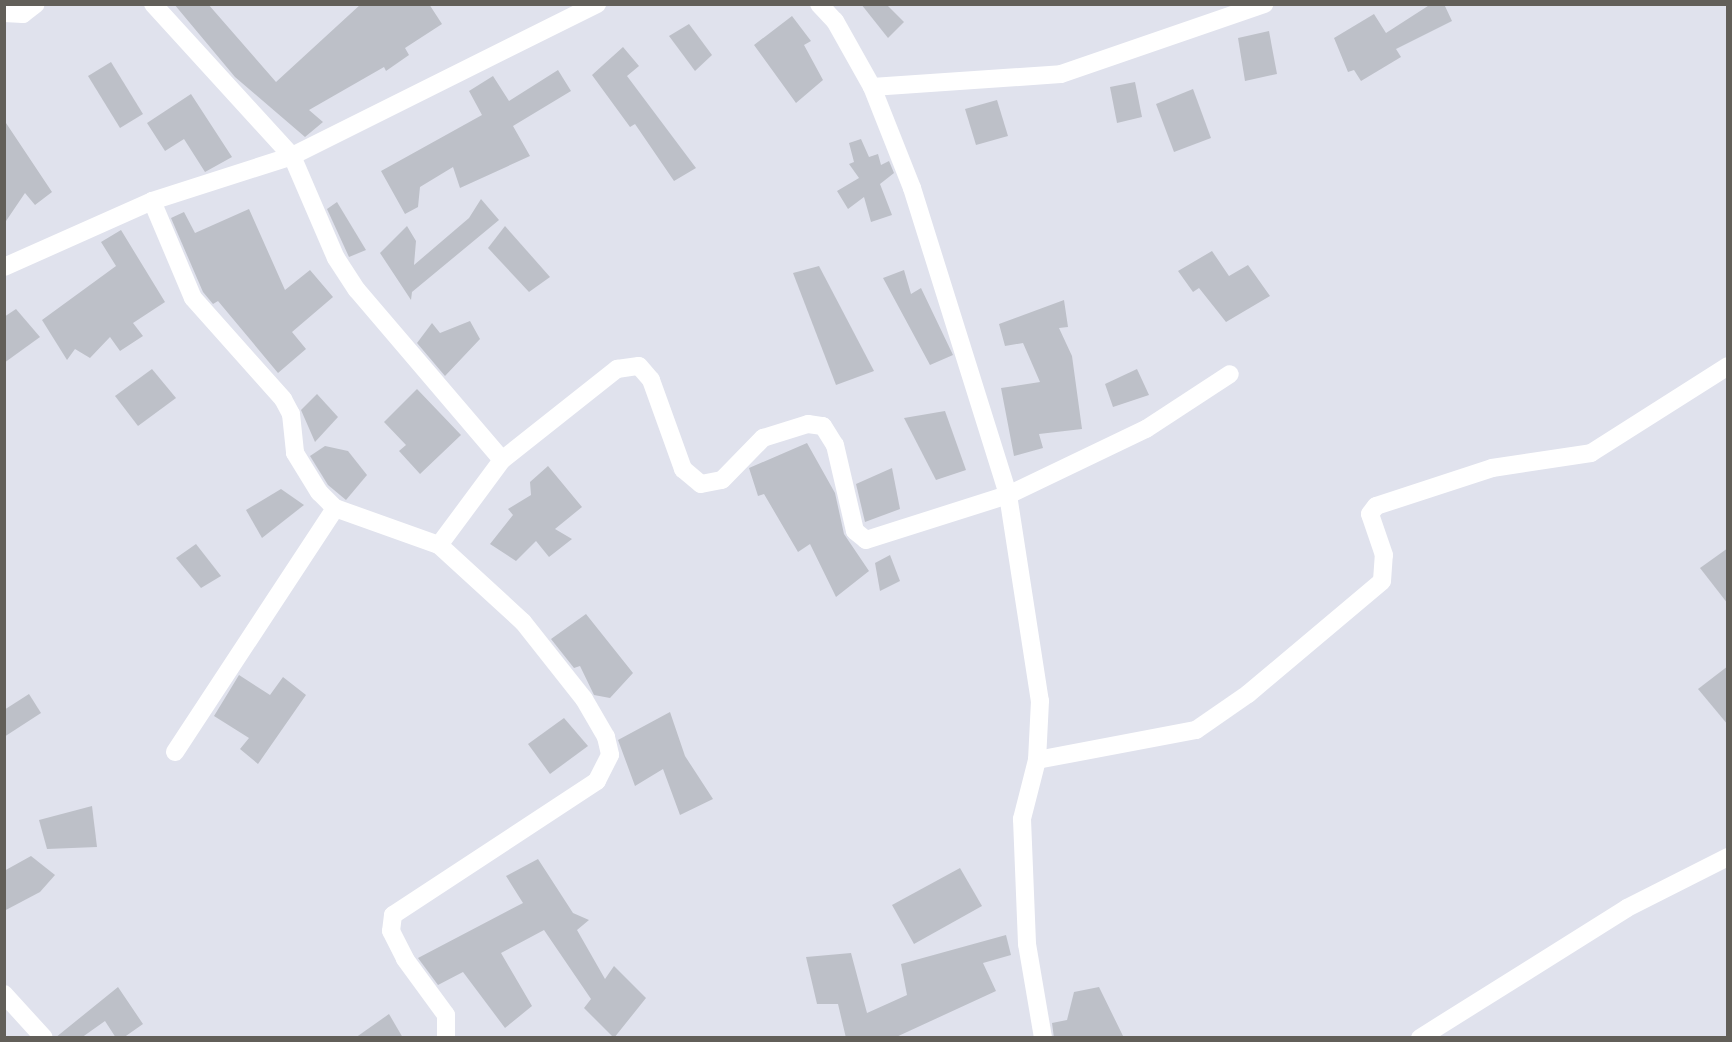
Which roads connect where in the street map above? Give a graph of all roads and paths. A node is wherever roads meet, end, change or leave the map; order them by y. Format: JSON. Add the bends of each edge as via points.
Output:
{"nodes":[{"id":1,"x":36,"y":4,"type":"edge"},
{"id":2,"x":153,"y":4,"type":"edge"},
{"id":3,"x":597,"y":4,"type":"edge"},
{"id":4,"x":819,"y":4,"type":"edge"},
{"id":5,"x":1264,"y":4,"type":"edge"},
{"id":6,"x":4,"y":13,"type":"edge"},
{"id":7,"x":872,"y":87,"type":"junction"},
{"id":8,"x":292,"y":156,"type":"junction"},
{"id":9,"x":152,"y":201,"type":"junction"},
{"id":10,"x":4,"y":267,"type":"edge"},
{"id":11,"x":1727,"y":367,"type":"edge"},
{"id":12,"x":1230,"y":374,"type":"dead end"},
{"id":13,"x":502,"y":460,"type":"junction"},
{"id":14,"x":1008,"y":495,"type":"junction"},
{"id":15,"x":335,"y":508,"type":"junction"},
{"id":16,"x":439,"y":545,"type":"junction"},
{"id":17,"x":175,"y":752,"type":"dead end"},
{"id":18,"x":1037,"y":760,"type":"junction"},
{"id":19,"x":1728,"y":857,"type":"edge"},
{"id":20,"x":4,"y":994,"type":"edge"},
{"id":21,"x":44,"y":1038,"type":"edge"},
{"id":22,"x":446,"y":1038,"type":"edge"},
{"id":23,"x":1043,"y":1038,"type":"edge"},
{"id":24,"x":1420,"y":1038,"type":"edge"}],
"edges":[{"from":1,"to":6,"type":"street","via":[[23,14]]},
{"from":2,"to":8,"type":"street"},
{"from":3,"to":8,"type":"street"},
{"from":4,"to":7,"type":"street","via":[[835,21]]},
{"from":5,"to":7,"type":"street","via":[[1061,74]]},
{"from":7,"to":14,"type":"street","via":[[959,328]]},
{"from":8,"to":9,"type":"street"},
{"from":8,"to":13,"type":"street","via":[[336,258],[357,290]]},
{"from":9,"to":10,"type":"street"},
{"from":9,"to":15,"type":"street","via":[[193,298],[283,399],[291,414],[295,453]]},
{"from":11,"to":18,"type":"street","via":[[1591,453],[1492,468],[1376,506],[1370,514],[1384,555],[1382,581],[1248,694],[1196,730]]},
{"from":12,"to":14,"type":"street","via":[[1146,429]]},
{"from":13,"to":14,"type":"street","via":[[617,369],[633,365],[651,380],[683,469],[701,484],[722,480],[763,438],[808,424],[823,426],[835,445],[861,540]]},
{"from":13,"to":16,"type":"street"},
{"from":14,"to":18,"type":"street","via":[[1037,667]]},
{"from":15,"to":16,"type":"street"},
{"from":15,"to":17,"type":"street"},
{"from":16,"to":22,"type":"street","via":[[523,622],[584,699],[610,755],[597,781],[393,915],[391,931],[405,959],[446,1015]]},
{"from":18,"to":23,"type":"street","via":[[1022,819],[1027,944]]},
{"from":19,"to":24,"type":"street","via":[[1627,908]]},
{"from":20,"to":21,"type":"street"}]}
